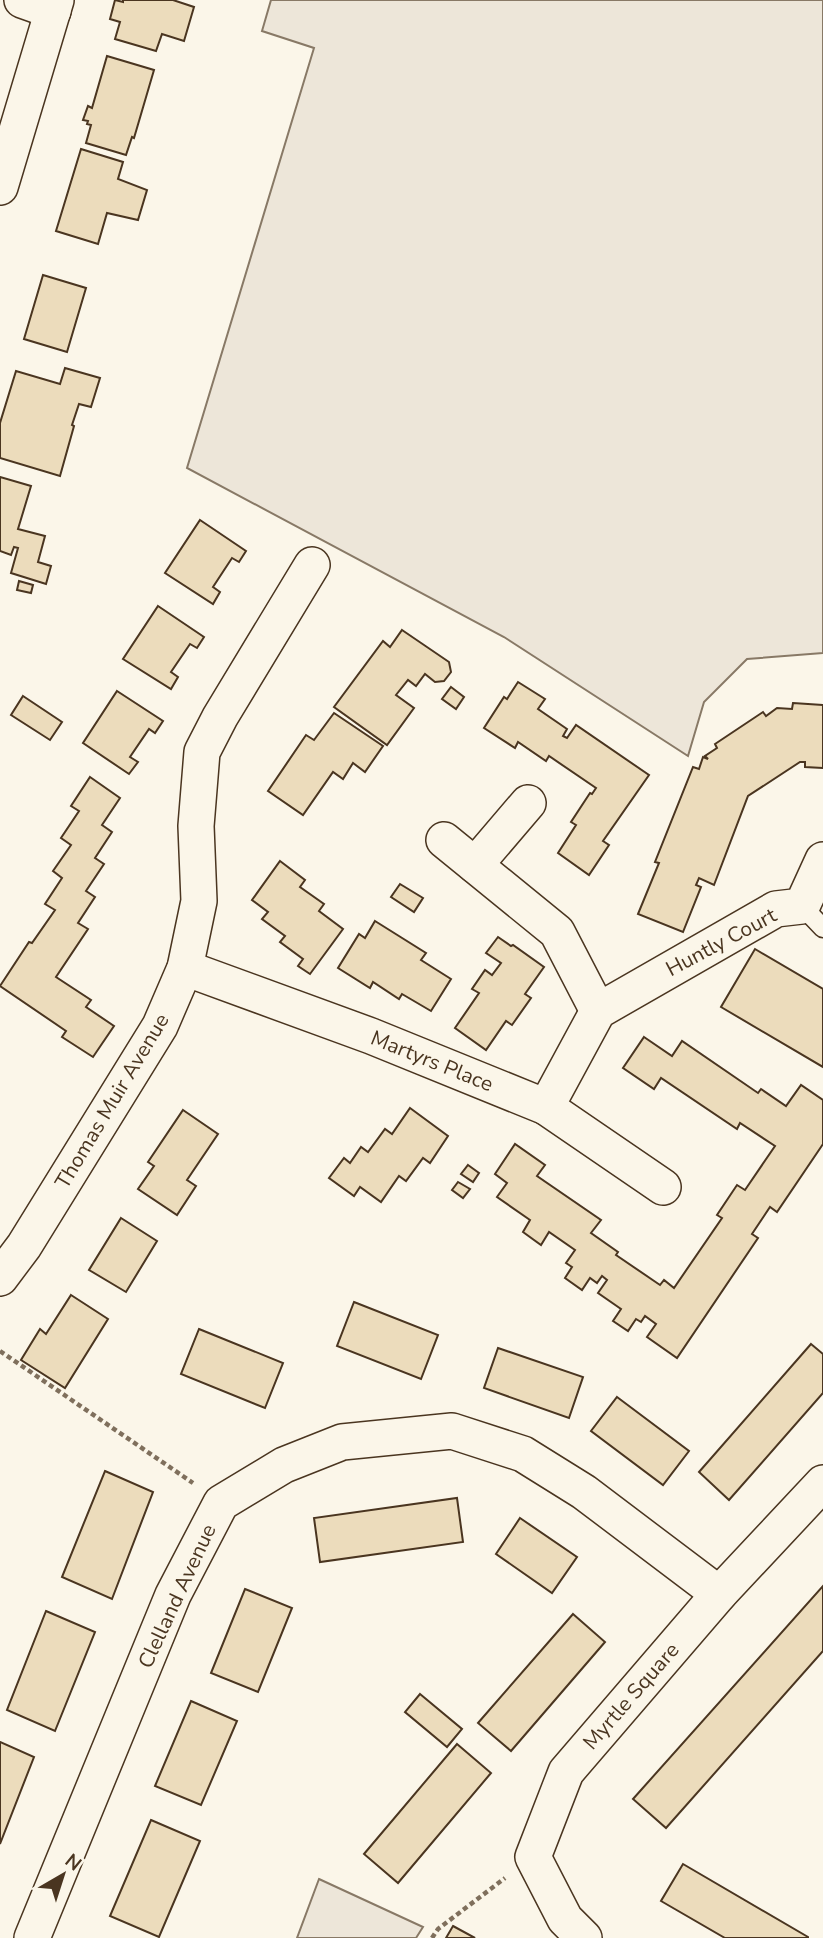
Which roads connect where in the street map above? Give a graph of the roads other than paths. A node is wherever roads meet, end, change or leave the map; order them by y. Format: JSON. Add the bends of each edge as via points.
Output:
{"nodes":[{"id":1,"x":44,"y":4,"type":"edge"},
{"id":2,"x":0,"y":187,"type":"edge"},
{"id":3,"x":312,"y":565,"type":"dead end"},
{"id":4,"x":528,"y":803,"type":"dead end"},
{"id":5,"x":444,"y":840,"type":"dead end"},
{"id":6,"x":823,"y":860,"type":"edge"},
{"id":7,"x":475,"y":865,"type":"junction"},
{"id":8,"x":813,"y":917,"type":"edge"},
{"id":9,"x":186,"y":968,"type":"junction"},
{"id":10,"x":598,"y":1011,"type":"junction"},
{"id":11,"x":546,"y":1107,"type":"junction"},
{"id":12,"x":663,"y":1187,"type":"dead end"},
{"id":13,"x":0,"y":1278,"type":"edge"},
{"id":14,"x":823,"y":1483,"type":"edge"},
{"id":15,"x":719,"y":1594,"type":"junction"},
{"id":16,"x":32,"y":1938,"type":"edge"},
{"id":17,"x":584,"y":1938,"type":"edge"}],
"edges":[{"from":1,"to":2,"type":"street"},
{"from":3,"to":9,"type":"street","name":"Thomas Muir Avenue","via":[[202,752],[196,827],[199,901]]},
{"from":4,"to":7,"type":"street"},
{"from":5,"to":7,"type":"street"},
{"from":6,"to":8,"type":"street","name":"Huntly Court"},
{"from":7,"to":10,"type":"street","via":[[557,932]]},
{"from":8,"to":10,"type":"street","name":"Huntly Court","via":[[776,909]]},
{"from":9,"to":11,"type":"street","name":"Martyrs Place"},
{"from":9,"to":13,"type":"street","name":"Thomas Muir Avenue","via":[[160,1026]]},
{"from":10,"to":11,"type":"street"},
{"from":11,"to":12,"type":"street","name":"Martyrs Place"},
{"from":14,"to":15,"type":"street","name":"Myrtle Square"},
{"from":15,"to":16,"type":"street","name":"Clelland Avenue","via":[[584,1492],[523,1454],[452,1431],[342,1441],[284,1465],[221,1503],[173,1595]]},
{"from":15,"to":17,"type":"street","name":"Myrtle Square","via":[[566,1772],[533,1857],[565,1919]]}]}
